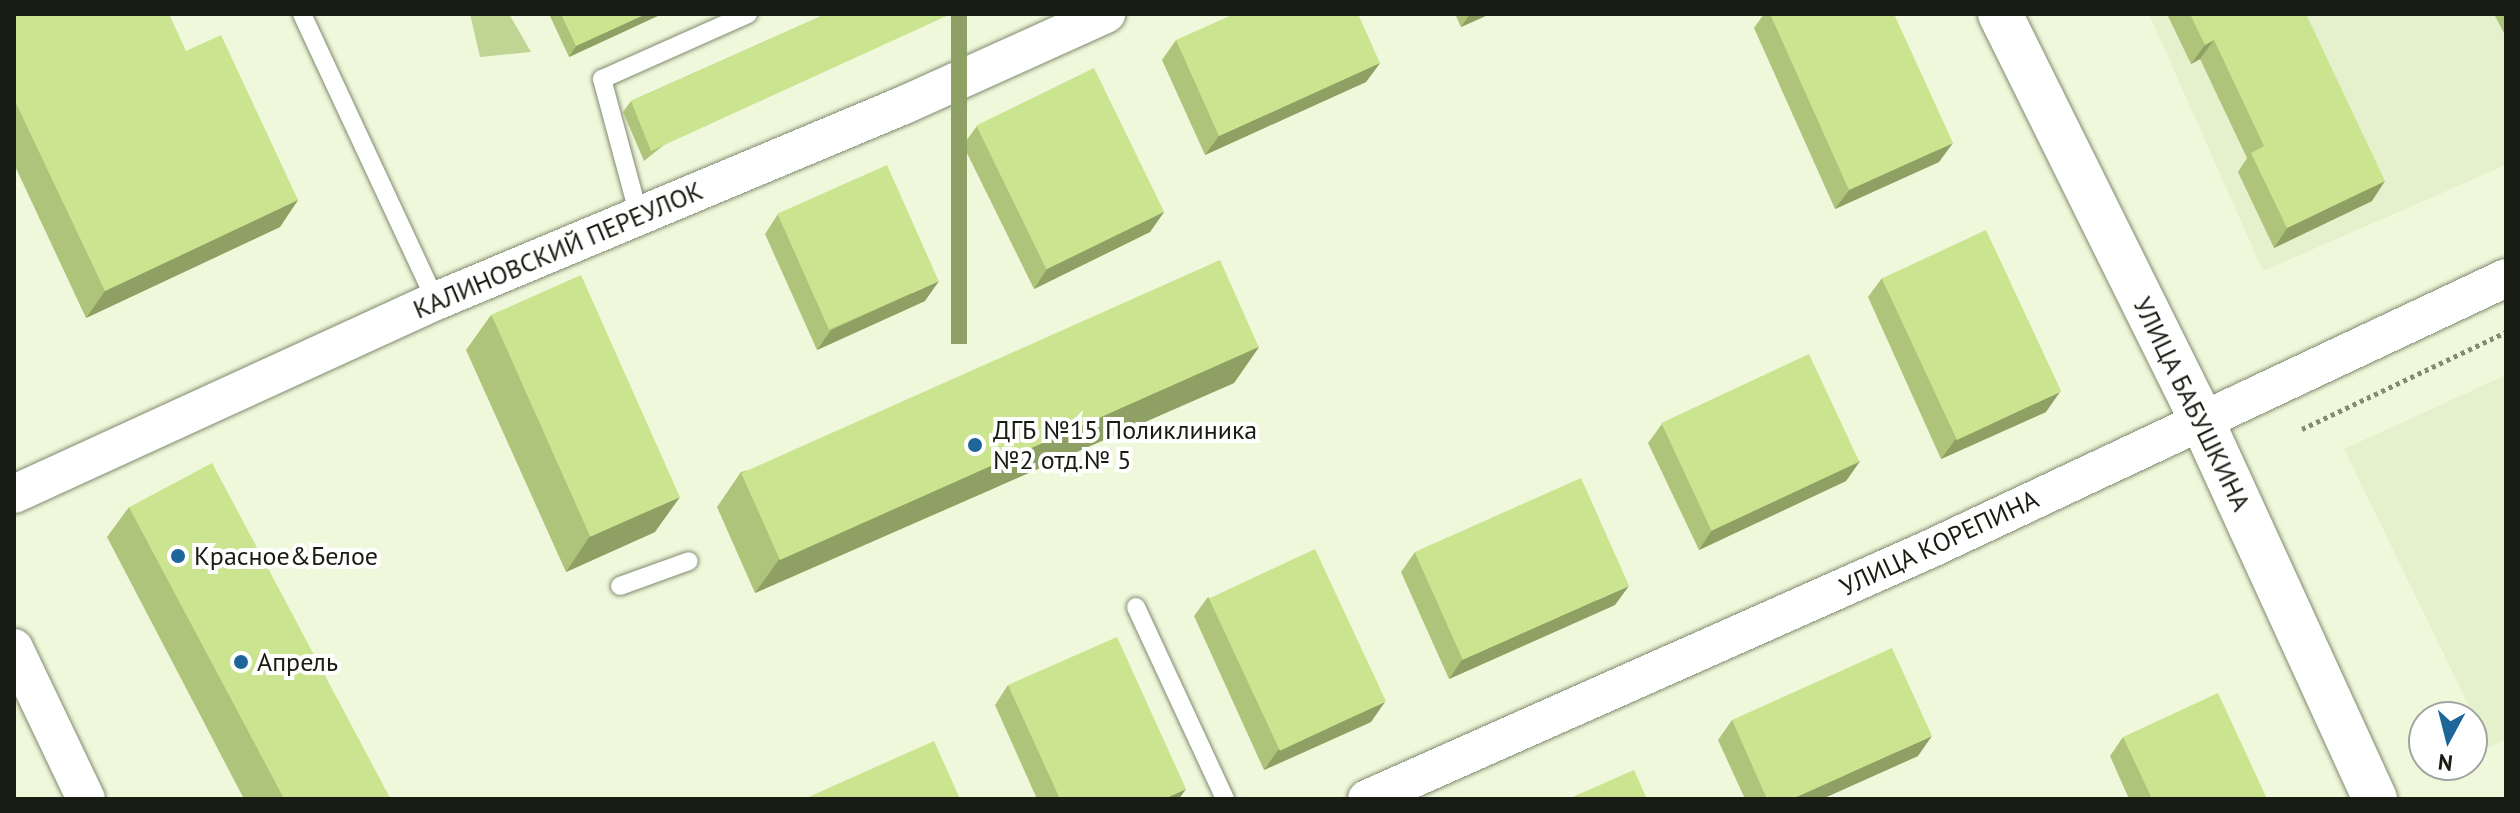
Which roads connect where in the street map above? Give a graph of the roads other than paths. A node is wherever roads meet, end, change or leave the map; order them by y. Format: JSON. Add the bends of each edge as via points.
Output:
{"nodes":[{"id":1,"x":302,"y":14,"type":"edge"},
{"id":2,"x":748,"y":14,"type":"edge"},
{"id":3,"x":1106,"y":14,"type":"edge"},
{"id":4,"x":2000,"y":14,"type":"edge"},
{"id":5,"x":639,"y":216,"type":"junction"},
{"id":6,"x":2506,"y":278,"type":"edge"},
{"id":7,"x":436,"y":301,"type":"junction"},
{"id":8,"x":2202,"y":421,"type":"junction"},
{"id":9,"x":14,"y":494,"type":"edge"},
{"id":10,"x":689,"y":561,"type":"dead end"},
{"id":11,"x":620,"y":586,"type":"dead end"},
{"id":12,"x":1136,"y":607,"type":"dead end"},
{"id":13,"x":14,"y":648,"type":"edge"},
{"id":14,"x":86,"y":799,"type":"edge"},
{"id":15,"x":1225,"y":799,"type":"edge"},
{"id":16,"x":1367,"y":799,"type":"edge"},
{"id":17,"x":2375,"y":799,"type":"edge"}],
"edges":[{"from":1,"to":7,"type":"lane"},
{"from":2,"to":5,"type":"lane","via":[[602,79]]},
{"from":3,"to":5,"type":"street","name":"КАЛИНОВСКИЙ ПЕРЕУЛОК"},
{"from":4,"to":8,"type":"street","name":"УЛИЦА БАБУШКИНА"},
{"from":5,"to":7,"type":"street","name":"КАЛИНОВСКИЙ ПЕРЕУЛОК"},
{"from":6,"to":8,"type":"street","name":"УЛИЦА КОРЕПИНА"},
{"from":7,"to":9,"type":"street","name":"КАЛИНОВСКИЙ ПЕРЕУЛОК"},
{"from":8,"to":16,"type":"street","name":"УЛИЦА КОРЕПИНА","via":[[1665,670]]},
{"from":8,"to":17,"type":"street","name":"УЛИЦА БАБУШКИНА"},
{"from":10,"to":11,"type":"lane"},
{"from":12,"to":15,"type":"lane"},
{"from":13,"to":14,"type":"street"}]}
